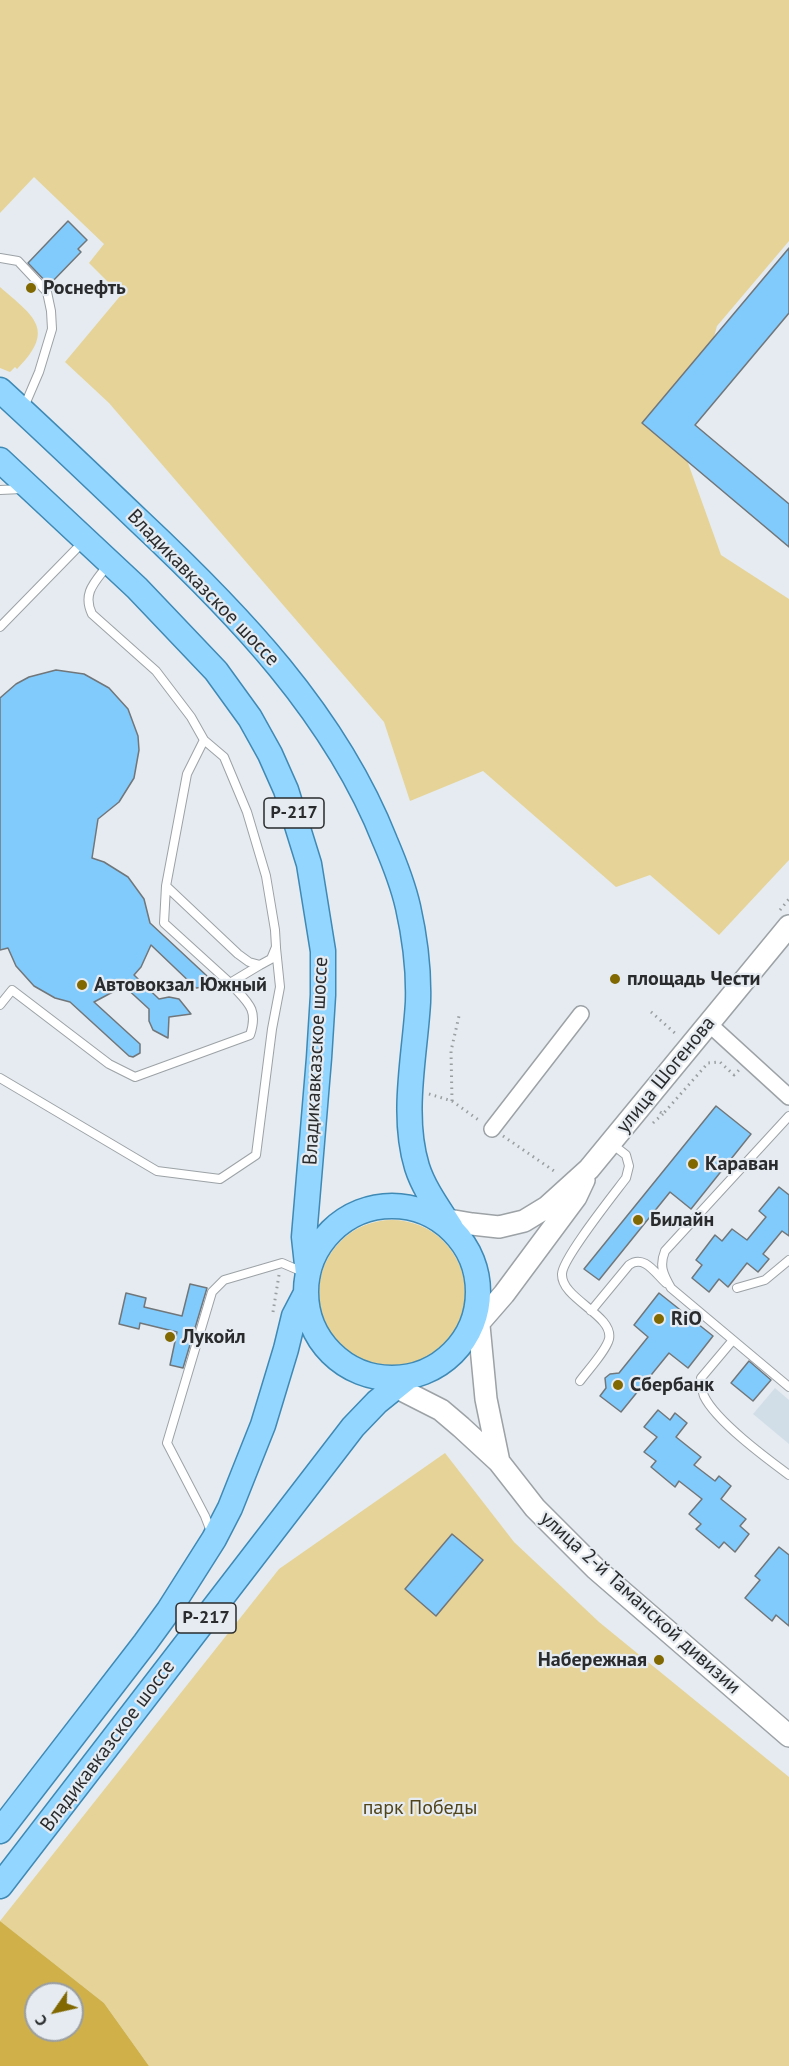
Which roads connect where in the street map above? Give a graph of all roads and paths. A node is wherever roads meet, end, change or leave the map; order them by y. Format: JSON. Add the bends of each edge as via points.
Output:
{"nodes":[{"id":1,"x":0,"y":258,"type":"edge"},
{"id":2,"x":9,"y":400,"type":"edge"},
{"id":3,"x":0,"y":460,"type":"edge"},
{"id":4,"x":31,"y":489,"type":"junction"},
{"id":5,"x":0,"y":490,"type":"edge"},
{"id":6,"x":86,"y":539,"type":"junction"},
{"id":7,"x":110,"y":562,"type":"junction"},
{"id":8,"x":0,"y":627,"type":"edge"},
{"id":9,"x":204,"y":740,"type":"junction"},
{"id":10,"x":166,"y":886,"type":"junction"},
{"id":11,"x":789,"y":899,"type":"edge"},
{"id":12,"x":781,"y":932,"type":"edge"},
{"id":13,"x":276,"y":947,"type":"junction"},
{"id":14,"x":260,"y":965,"type":"junction"},
{"id":15,"x":230,"y":983,"type":"junction"},
{"id":16,"x":0,"y":1005,"type":"edge"},
{"id":17,"x":651,"y":1012,"type":"dead end"},
{"id":18,"x":459,"y":1016,"type":"dead end"},
{"id":19,"x":585,"y":1017,"type":"dead end"},
{"id":20,"x":708,"y":1023,"type":"junction"},
{"id":21,"x":676,"y":1034,"type":"dead end"},
{"id":22,"x":741,"y":1067,"type":"dead end"},
{"id":23,"x":0,"y":1078,"type":"edge"},
{"id":24,"x":429,"y":1094,"type":"dead end"},
{"id":25,"x":789,"y":1097,"type":"edge"},
{"id":26,"x":452,"y":1101,"type":"junction"},
{"id":27,"x":657,"y":1109,"type":"dead end"},
{"id":28,"x":663,"y":1114,"type":"junction"},
{"id":29,"x":789,"y":1116,"type":"edge"},
{"id":30,"x":653,"y":1123,"type":"dead end"},
{"id":31,"x":495,"y":1131,"type":"junction"},
{"id":32,"x":611,"y":1143,"type":"junction"},
{"id":33,"x":589,"y":1169,"type":"junction"},
{"id":34,"x":561,"y":1176,"type":"dead end"},
{"id":35,"x":444,"y":1222,"type":"junction"},
{"id":36,"x":789,"y":1260,"type":"edge"},
{"id":37,"x":307,"y":1283,"type":"junction"},
{"id":38,"x":671,"y":1288,"type":"junction"},
{"id":39,"x":736,"y":1288,"type":"dead end"},
{"id":40,"x":591,"y":1311,"type":"junction"},
{"id":41,"x":473,"y":1324,"type":"junction"},
{"id":42,"x":734,"y":1340,"type":"junction"},
{"id":43,"x":393,"y":1380,"type":"junction"},
{"id":44,"x":580,"y":1381,"type":"dead end"},
{"id":45,"x":789,"y":1387,"type":"edge"},
{"id":46,"x":499,"y":1462,"type":"junction"},
{"id":47,"x":789,"y":1475,"type":"edge"},
{"id":48,"x":214,"y":1539,"type":"junction"},
{"id":49,"x":789,"y":1736,"type":"edge"},
{"id":50,"x":0,"y":1831,"type":"edge"},
{"id":51,"x":7,"y":1877,"type":"edge"}],
"edges":[{"from":1,"to":2,"type":"lane","via":[[18,261],[47,292],[51,310],[52,329],[39,372]]},
{"from":2,"to":35,"type":"main road","name":"Владикавказское шоссе","via":[[188,567],[254,638],[316,715],[348,763],[375,815],[402,887],[415,943],[418,999],[411,1092],[412,1145],[420,1175]]},
{"from":3,"to":4,"type":"main road","name":"Владикавказское шоссе","number":"Р-217"},
{"from":4,"to":5,"type":"lane"},
{"from":4,"to":6,"type":"main road","name":"Владикавказское шоссе","number":"Р-217"},
{"from":6,"to":7,"type":"main road","name":"Владикавказское шоссе","number":"Р-217"},
{"from":6,"to":8,"type":"lane"},
{"from":7,"to":9,"type":"lane","via":[[88,592],[92,614],[156,671]]},
{"from":7,"to":37,"type":"main road","name":"Владикавказское шоссе","number":"Р-217","via":[[190,643],[240,702],[278,771],[309,864],[321,931],[323,994],[304,1237]]},
{"from":9,"to":10,"type":"lane","via":[[187,774]]},
{"from":9,"to":13,"type":"lane","via":[[224,758],[247,812],[266,876]]},
{"from":10,"to":14,"type":"lane","via":[[238,954]]},
{"from":10,"to":15,"type":"lane","via":[[164,923]]},
{"from":11,"to":12,"type":"path"},
{"from":12,"to":20,"type":"main road","name":"улица Шогенова"},
{"from":13,"to":14,"type":"lane","via":[[271,959]]},
{"from":13,"to":23,"type":"lane","via":[[280,987],[256,1155],[220,1179],[157,1171]]},
{"from":14,"to":15,"type":"lane"},
{"from":15,"to":16,"type":"lane","via":[[252,1008],[254,1023],[250,1035],[135,1077],[109,1064],[12,990]]},
{"from":17,"to":21,"type":"path"},
{"from":18,"to":26,"type":"path","via":[[451,1051]]},
{"from":19,"to":31,"type":"street"},
{"from":20,"to":25,"type":"street"},
{"from":20,"to":32,"type":"main road","name":"улица Шогенова"},
{"from":22,"to":28,"type":"path","via":[[734,1075],[720,1062],[708,1063]]},
{"from":24,"to":26,"type":"path"},
{"from":26,"to":31,"type":"path"},
{"from":27,"to":28,"type":"path"},
{"from":28,"to":30,"type":"path"},
{"from":29,"to":38,"type":"lane","via":[[665,1251],[661,1261]]},
{"from":31,"to":34,"type":"path"},
{"from":32,"to":33,"type":"main road","name":"улица Шогенова"},
{"from":32,"to":40,"type":"lane","via":[[626,1155],[628,1172],[561,1273],[568,1289]]},
{"from":33,"to":35,"type":"main road","via":[[524,1221],[499,1227]]},
{"from":33,"to":41,"type":"main road","via":[[576,1197],[504,1294]]},
{"from":35,"to":37,"type":"main road","number":"Р-217","via":[[415,1208],[369,1208],[347,1218],[329,1233],[315,1252]]},
{"from":35,"to":41,"type":"main road","via":[[463,1242],[474,1266],[479,1292]]},
{"from":36,"to":39,"type":"lane","via":[[765,1280]]},
{"from":37,"to":43,"type":"main road","number":"Р-217","via":[[308,1312],[326,1347],[357,1371]]},
{"from":37,"to":48,"type":"main road","name":"Владикавказское шоссе","number":"Р-217","via":[[263,1425]]},
{"from":37,"to":48,"type":"lane","via":[[282,1263],[224,1280],[212,1292],[167,1443]]},
{"from":38,"to":40,"type":"lane","via":[[643,1262],[636,1261]]},
{"from":38,"to":42,"type":"lane"},
{"from":40,"to":44,"type":"lane","via":[[607,1328],[609,1338]]},
{"from":41,"to":43,"type":"main road","number":"Р-217","via":[[456,1350],[440,1364]]},
{"from":41,"to":46,"type":"main road"},
{"from":42,"to":45,"type":"lane"},
{"from":42,"to":47,"type":"lane","via":[[702,1378],[704,1395],[724,1422]]},
{"from":43,"to":46,"type":"main road","name":"улица 2-й Таманской дивизии","via":[[441,1410]]},
{"from":43,"to":51,"type":"main road","name":"Владикавказское шоссе","number":"Р-217","via":[[340,1442]]},
{"from":46,"to":49,"type":"main road","name":"улица 2-й Таманской дивизии","via":[[535,1508],[596,1569]]},
{"from":48,"to":50,"type":"main road","name":"Владикавказское шоссе","number":"Р-217","via":[[145,1643]]}]}
